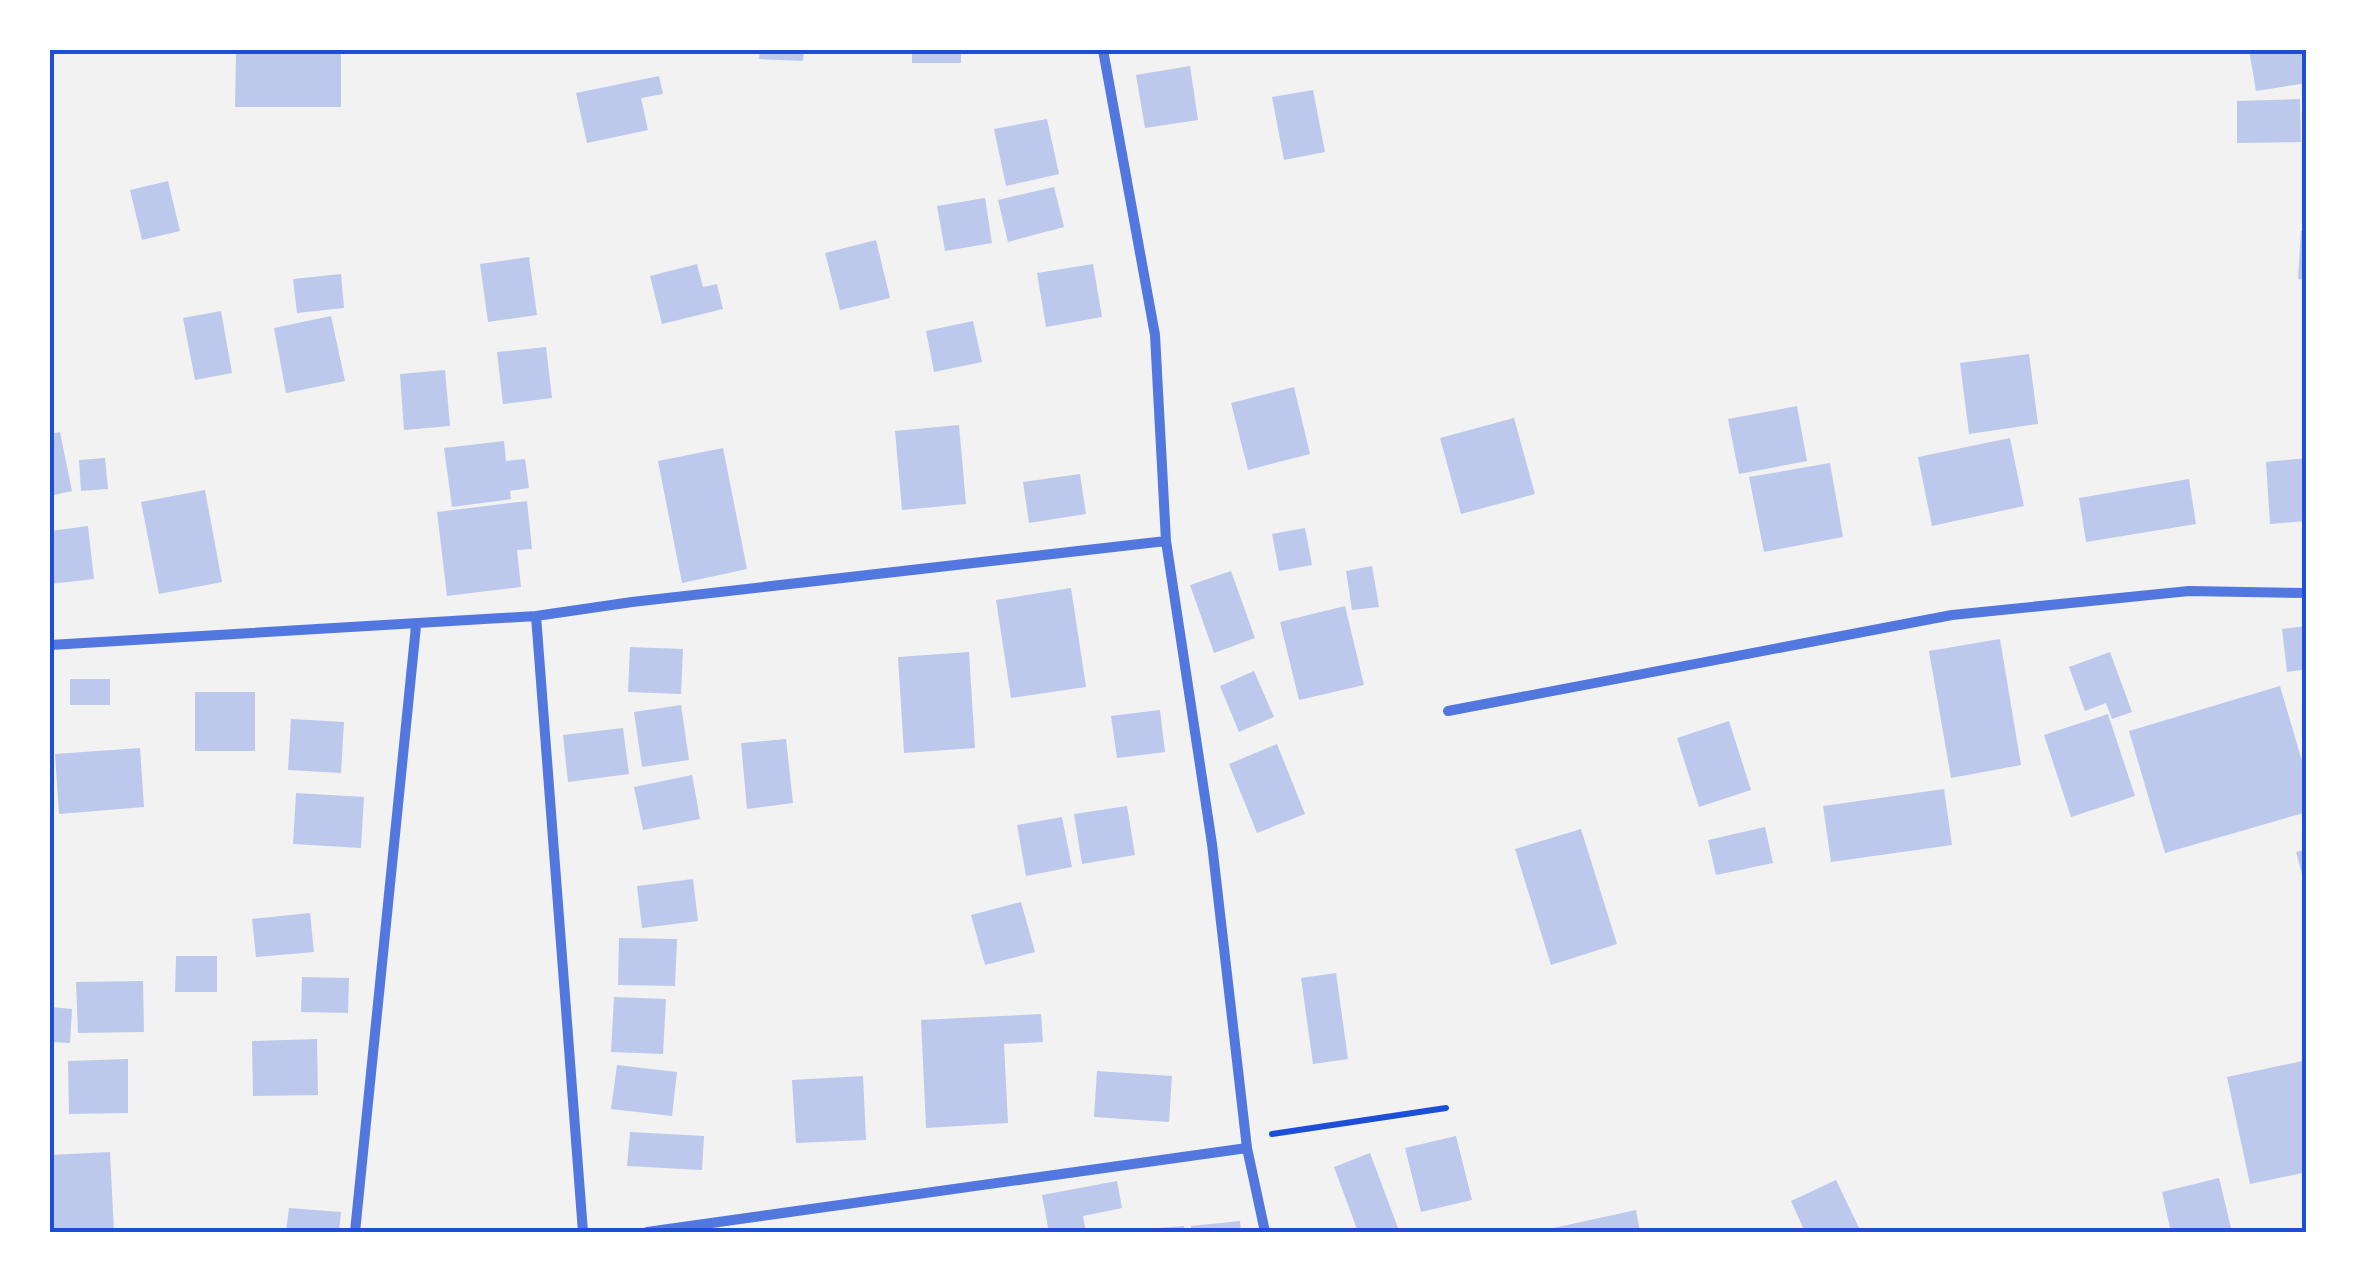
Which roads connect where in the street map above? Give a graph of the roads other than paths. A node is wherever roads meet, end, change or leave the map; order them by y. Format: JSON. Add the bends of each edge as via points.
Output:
{"nodes":[{"id":1,"x":1103,"y":50,"type":"edge"},
{"id":2,"x":1166,"y":540,"type":"junction"},
{"id":3,"x":2307,"y":593,"type":"edge"},
{"id":4,"x":536,"y":616,"type":"junction"},
{"id":5,"x":416,"y":626,"type":"junction"},
{"id":6,"x":50,"y":646,"type":"edge"},
{"id":7,"x":1448,"y":712,"type":"dead end"},
{"id":8,"x":1246,"y":1143,"type":"junction"},
{"id":9,"x":355,"y":1232,"type":"edge"},
{"id":10,"x":583,"y":1232,"type":"edge"},
{"id":11,"x":648,"y":1232,"type":"edge"},
{"id":12,"x":1265,"y":1232,"type":"edge"}],
"edges":[{"from":1,"to":2,"type":"street","via":[[1156,334]]},
{"from":2,"to":4,"type":"street"},
{"from":2,"to":8,"type":"street","via":[[1212,844]]},
{"from":3,"to":7,"type":"street","via":[[2189,591],[1952,615]]},
{"from":4,"to":5,"type":"street"},
{"from":4,"to":10,"type":"street"},
{"from":5,"to":6,"type":"street"},
{"from":5,"to":9,"type":"street"},
{"from":8,"to":11,"type":"street"},
{"from":8,"to":12,"type":"street"}]}
